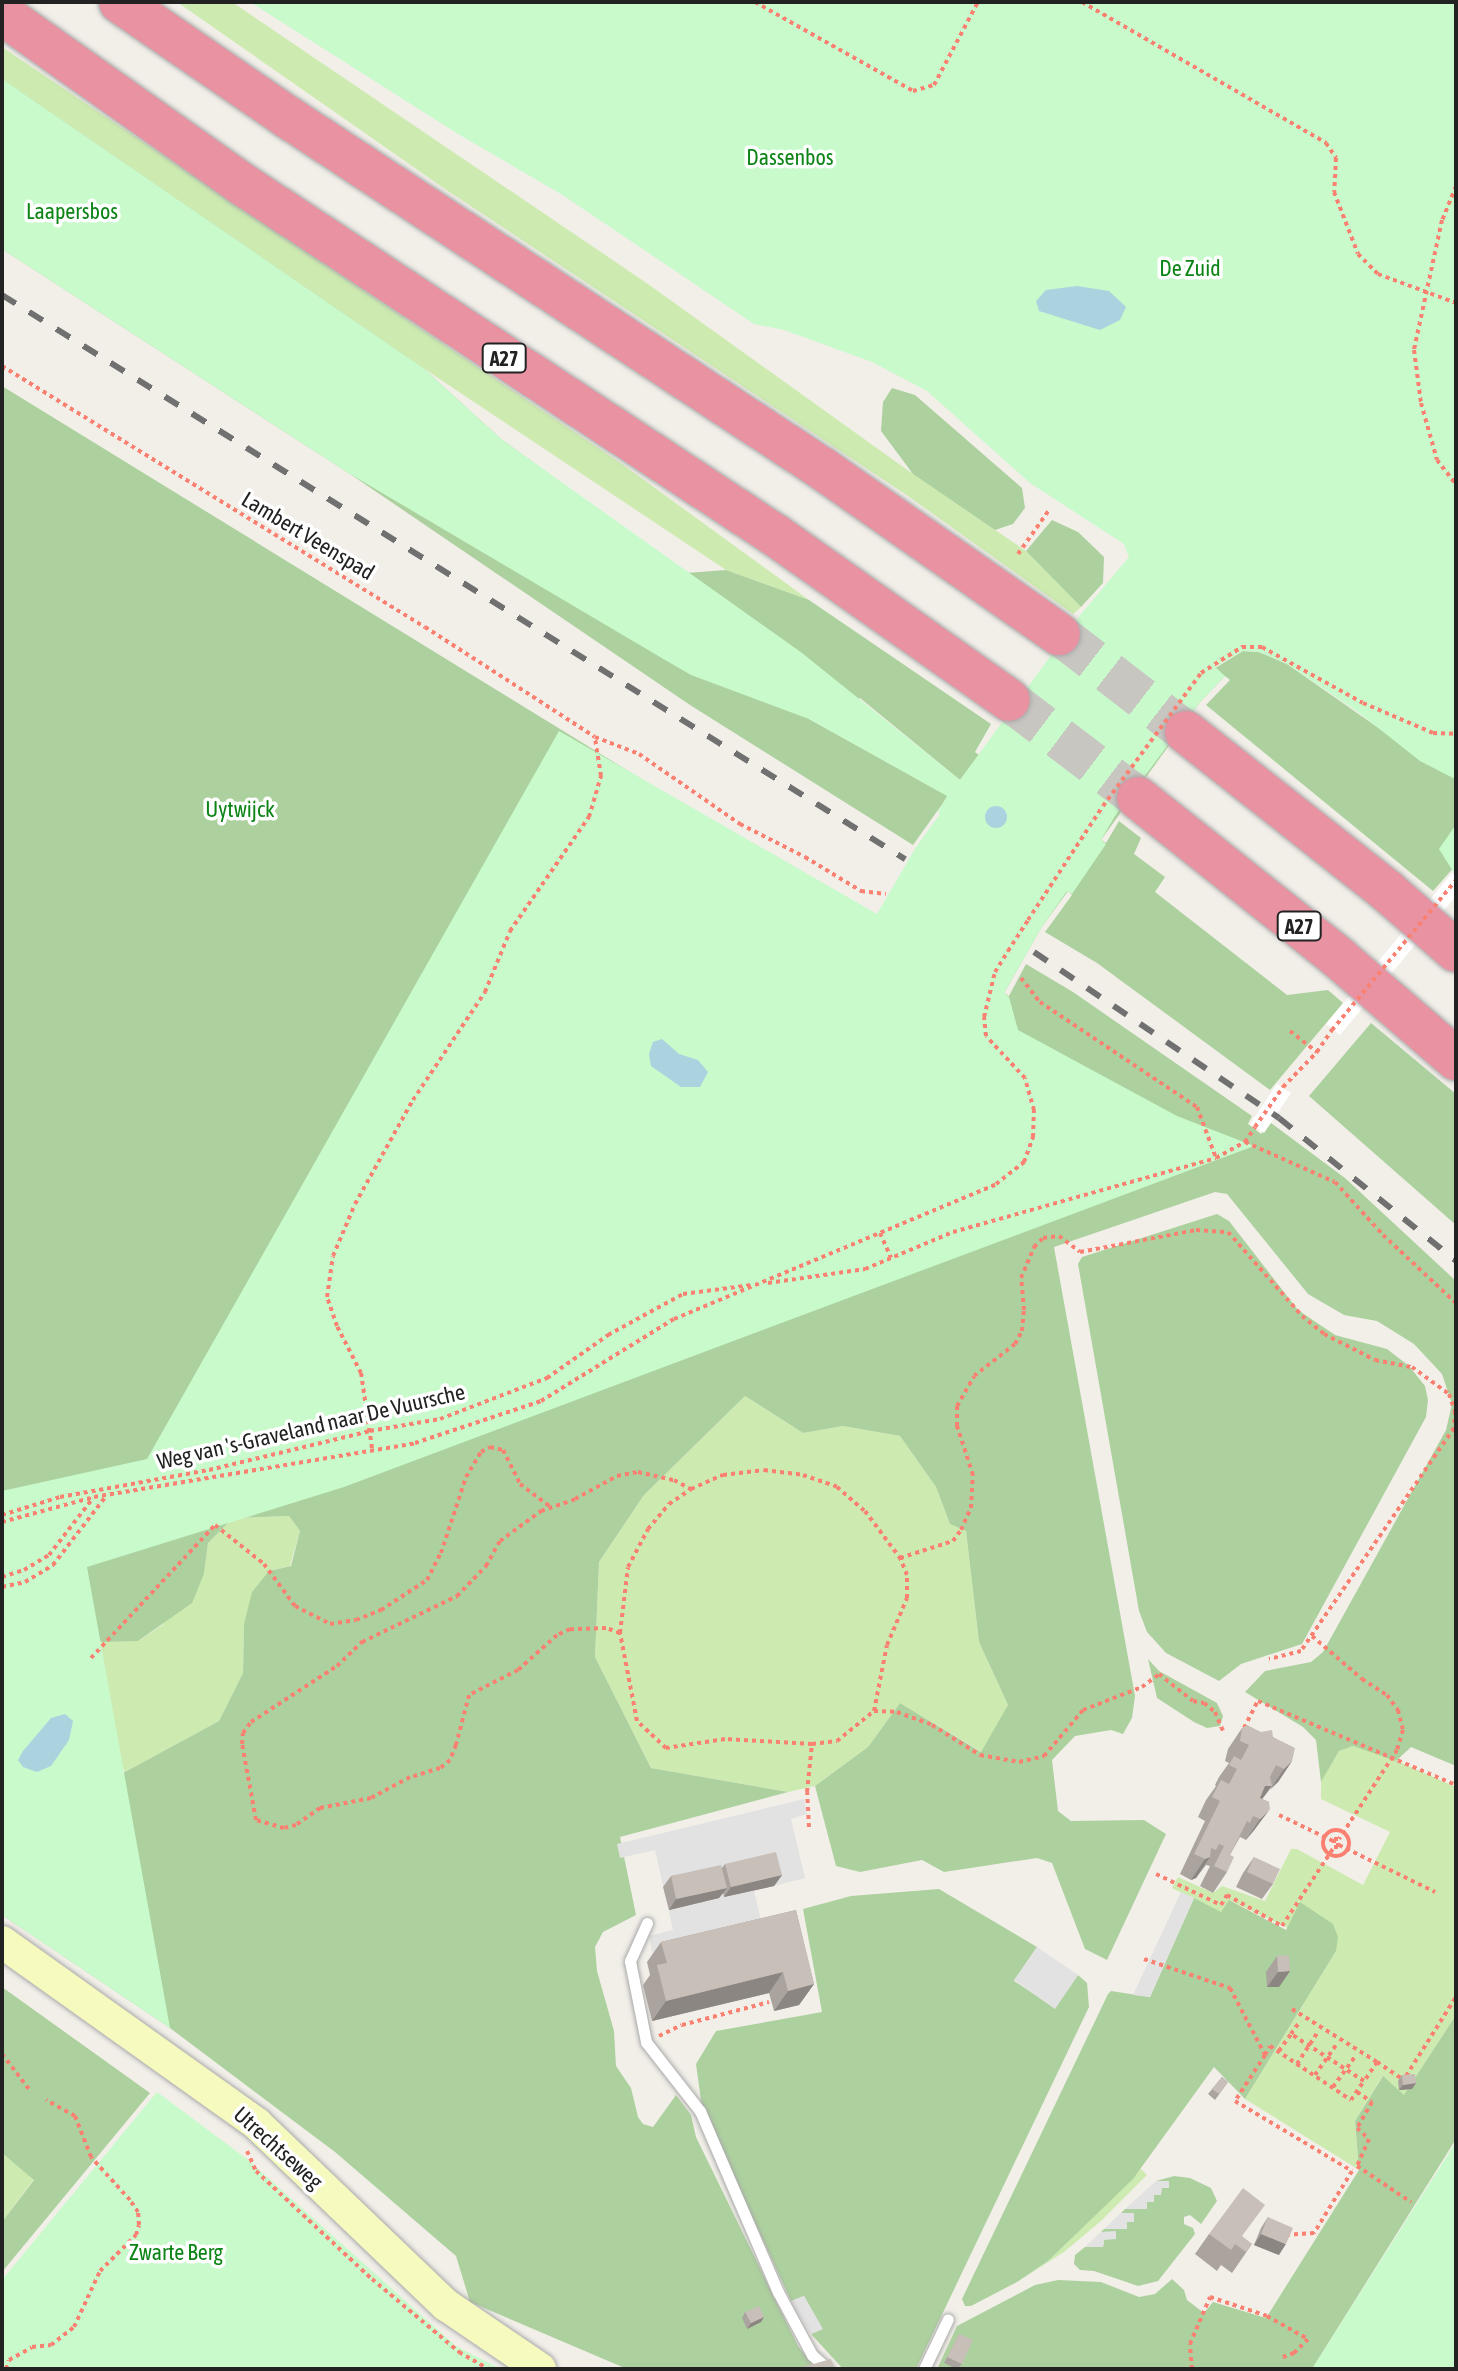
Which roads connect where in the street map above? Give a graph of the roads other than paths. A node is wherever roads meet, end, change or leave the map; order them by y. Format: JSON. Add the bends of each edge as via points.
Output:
{"nodes":[{"id":1,"x":120,"y":2,"type":"edge"},
{"id":2,"x":2,"y":14,"type":"edge"},
{"id":3,"x":1059,"y":634,"type":"tunnel mouth"},
{"id":4,"x":1009,"y":700,"type":"tunnel mouth"},
{"id":5,"x":1186,"y":732,"type":"tunnel mouth"},
{"id":6,"x":1120,"y":802,"type":"tunnel mouth"},
{"id":7,"x":1456,"y":951,"type":"edge"},
{"id":8,"x":1456,"y":1059,"type":"edge"},
{"id":9,"x":647,"y":1923,"type":"dead end"},
{"id":10,"x":2,"y":1942,"type":"edge"},
{"id":11,"x":948,"y":2319,"type":"dead end"},
{"id":12,"x":540,"y":2369,"type":"edge"},
{"id":13,"x":828,"y":2369,"type":"edge"},
{"id":14,"x":924,"y":2369,"type":"edge"}],
"edges":[{"from":1,"to":3,"type":"highway","via":[[823,469]]},
{"from":2,"to":4,"type":"highway","number":"A27","via":[[242,184],[775,535]]},
{"from":5,"to":7,"type":"highway"},
{"from":6,"to":8,"type":"highway","number":"A27","via":[[1339,958]]},
{"from":9,"to":13,"type":"lane","via":[[630,1961],[646,2042],[700,2111],[778,2292],[812,2355]]},
{"from":10,"to":12,"type":"main road","name":"Utrechtseweg","via":[[257,2124],[446,2305]]},
{"from":11,"to":14,"type":"lane"}]}
